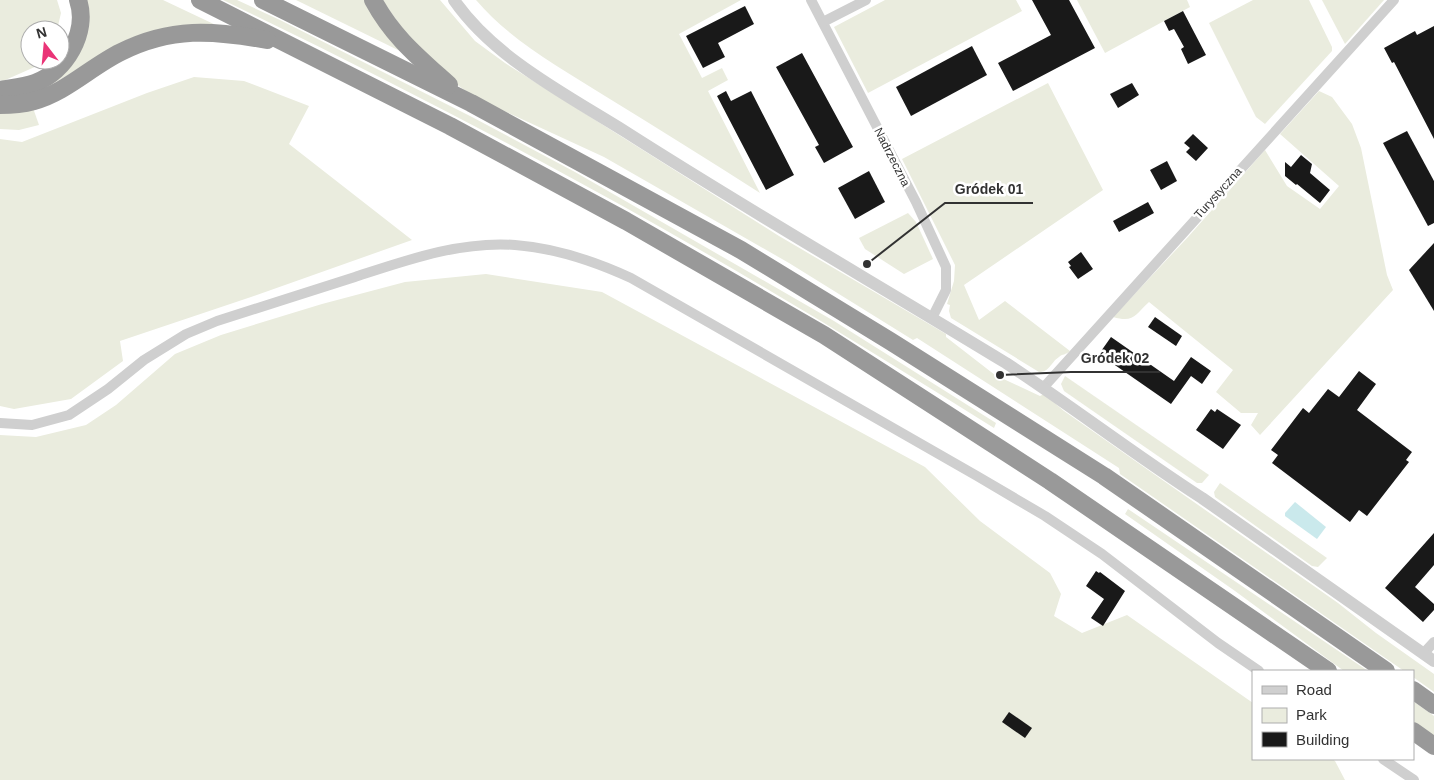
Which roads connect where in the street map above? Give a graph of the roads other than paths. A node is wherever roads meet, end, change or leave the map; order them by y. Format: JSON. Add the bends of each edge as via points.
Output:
{"nodes":[{"id":1,"x":78,"y":0,"type":"edge"},
{"id":2,"x":200,"y":0,"type":"edge"},
{"id":3,"x":263,"y":0,"type":"edge"},
{"id":4,"x":373,"y":0,"type":"edge"},
{"id":5,"x":454,"y":0,"type":"edge"},
{"id":6,"x":811,"y":0,"type":"edge"},
{"id":7,"x":866,"y":0,"type":"edge"},
{"id":8,"x":1394,"y":0,"type":"edge"},
{"id":9,"x":823,"y":22,"type":"junction"},
{"id":10,"x":287,"y":44,"type":"junction"},
{"id":11,"x":0,"y":90,"type":"edge"},
{"id":12,"x":470,"y":103,"type":"junction"},
{"id":13,"x":0,"y":104,"type":"edge"},
{"id":14,"x":932,"y":318,"type":"junction"},
{"id":15,"x":1043,"y":388,"type":"junction"},
{"id":16,"x":0,"y":423,"type":"edge"},
{"id":17,"x":1434,"y":642,"type":"edge"},
{"id":18,"x":1429,"y":658,"type":"edge"},
{"id":19,"x":1258,"y":670,"type":"edge"},
{"id":20,"x":1327,"y":670,"type":"edge"},
{"id":21,"x":1385,"y":670,"type":"edge"},
{"id":22,"x":1414,"y":691,"type":"edge"},
{"id":23,"x":1434,"y":705,"type":"edge"},
{"id":24,"x":1414,"y":732,"type":"edge"},
{"id":25,"x":1434,"y":746,"type":"edge"},
{"id":26,"x":1384,"y":760,"type":"edge"},
{"id":27,"x":1414,"y":780,"type":"edge"}],
"edges":[{"from":1,"to":11,"type":"highway","via":[[80,29],[70,54],[54,72],[36,83]]},
{"from":2,"to":10,"type":"highway"},
{"from":3,"to":12,"type":"highway"},
{"from":4,"to":12,"type":"highway","via":[[408,48]]},
{"from":5,"to":14,"type":"street","via":[[478,31],[517,63],[718,191]]},
{"from":6,"to":9,"type":"street","name":"Nadrzeczna"},
{"from":7,"to":9,"type":"street"},
{"from":8,"to":15,"type":"street","name":"Turystyczna"},
{"from":9,"to":14,"type":"street","name":"Nadrzeczna","via":[[946,267],[946,290]]},
{"from":10,"to":13,"type":"highway","via":[[240,35],[175,33],[120,52],[36,101]]},
{"from":10,"to":20,"type":"highway","via":[[450,126],[626,221],[824,335],[1050,481]]},
{"from":12,"to":21,"type":"highway","via":[[741,250],[890,341],[1104,476]]},
{"from":14,"to":15,"type":"street"},
{"from":15,"to":18,"type":"street"},
{"from":16,"to":19,"type":"street","via":[[32,425],[69,415],[144,360],[186,334],[217,321],[431,253],[475,246],[514,245],[558,251],[598,262],[631,278],[1020,501],[1102,554]]},
{"from":17,"to":18,"type":"street"},
{"from":22,"to":23,"type":"highway"},
{"from":24,"to":25,"type":"highway"},
{"from":26,"to":27,"type":"street"}]}
